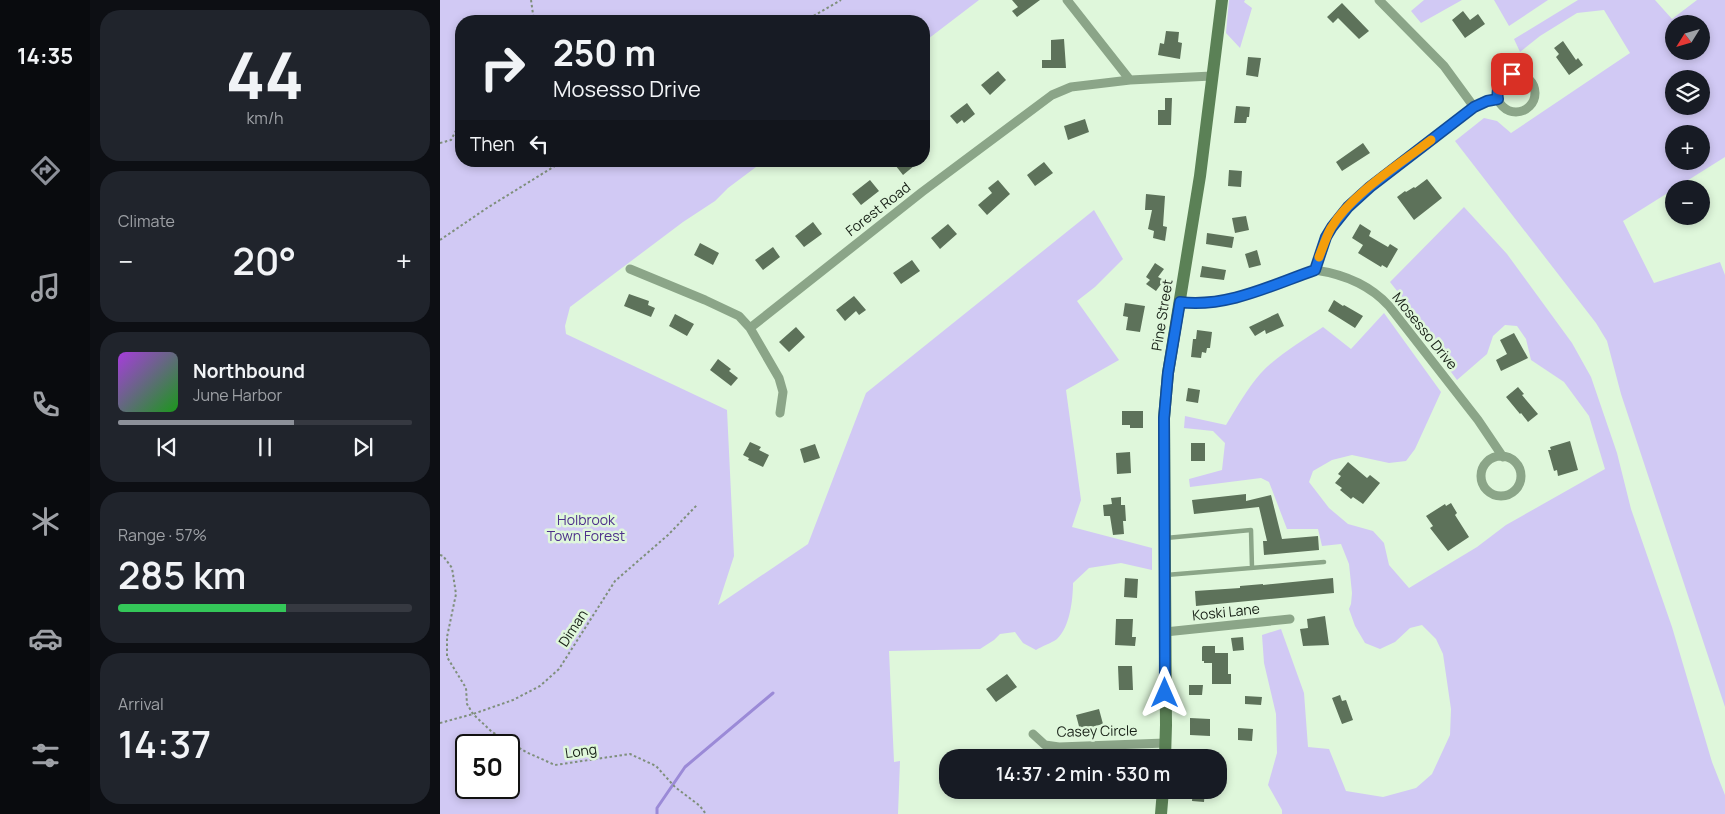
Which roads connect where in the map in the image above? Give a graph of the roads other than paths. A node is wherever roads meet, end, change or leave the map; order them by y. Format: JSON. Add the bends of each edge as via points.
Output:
{"nodes":[{"id":1,"x":1067,"y":0,"type":"edge"},
{"id":2,"x":1222,"y":0,"type":"edge"},
{"id":3,"x":1379,"y":0,"type":"edge"},
{"id":4,"x":1212,"y":76,"type":"junction"},
{"id":5,"x":1130,"y":80,"type":"junction"},
{"id":6,"x":1498,"y":99,"type":"junction"},
{"id":7,"x":1474,"y":107,"type":"junction"},
{"id":8,"x":630,"y":269,"type":"dead end"},
{"id":9,"x":1315,"y":270,"type":"junction"},
{"id":10,"x":1180,"y":302,"type":"junction"},
{"id":11,"x":750,"y":328,"type":"junction"},
{"id":12,"x":780,"y":413,"type":"dead end"},
{"id":13,"x":1502,"y":457,"type":"junction"},
{"id":14,"x":1164,"y":538,"type":"junction"},
{"id":15,"x":1324,"y":562,"type":"dead end"},
{"id":16,"x":1252,"y":568,"type":"junction"},
{"id":17,"x":1164,"y":575,"type":"junction"},
{"id":18,"x":1290,"y":619,"type":"dead end"},
{"id":19,"x":1165,"y":632,"type":"junction"},
{"id":20,"x":1033,"y":734,"type":"dead end"},
{"id":21,"x":1165,"y":743,"type":"junction"},
{"id":22,"x":1165,"y":749,"type":"edge"},
{"id":23,"x":1162,"y":799,"type":"edge"},
{"id":24,"x":1161,"y":814,"type":"edge"}],
"edges":[{"from":1,"to":5,"type":"street"},
{"from":2,"to":4,"type":"main road","name":"Pine Street"},
{"from":3,"to":7,"type":"street","via":[[1444,66]]},
{"from":4,"to":5,"type":"street","name":"Forest Road"},
{"from":4,"to":10,"type":"main road","name":"Pine Street"},
{"from":5,"to":11,"type":"street","name":"Forest Road","via":[[1071,87],[1052,95],[922,192]]},
{"from":6,"to":6,"type":"street","via":[[1511,112],[1524,111],[1533,103],[1534,85],[1518,74],[1506,77],[1498,87]]},
{"from":6,"to":7,"type":"street"},
{"from":7,"to":9,"type":"street","via":[[1348,207],[1329,232]]},
{"from":8,"to":11,"type":"street","via":[[739,316]]},
{"from":9,"to":10,"type":"street","via":[[1225,300],[1204,304]]},
{"from":9,"to":13,"type":"street","name":"Mosesso Drive","via":[[1360,284],[1380,297],[1478,420]]},
{"from":10,"to":14,"type":"main road","name":"Pine Street","via":[[1164,418]]},
{"from":11,"to":12,"type":"street","via":[[779,378],[783,392]]},
{"from":13,"to":13,"type":"street","name":"Mosesso Drive","via":[[1490,460],[1482,470],[1485,488],[1495,496],[1514,491],[1518,486],[1520,474],[1514,462]]},
{"from":14,"to":16,"type":"lane","via":[[1251,530]]},
{"from":14,"to":17,"type":"main road","name":"Pine Street"},
{"from":15,"to":16,"type":"lane"},
{"from":16,"to":17,"type":"lane"},
{"from":17,"to":19,"type":"main road","name":"Pine Street"},
{"from":18,"to":19,"type":"street","name":"Koski Lane"},
{"from":19,"to":21,"type":"main road","name":"Pine Street"},
{"from":20,"to":21,"type":"street","name":"Casey Circle","via":[[1045,745],[1059,747]]},
{"from":21,"to":22,"type":"main road","name":"Pine Street"},
{"from":23,"to":24,"type":"main road"}]}
